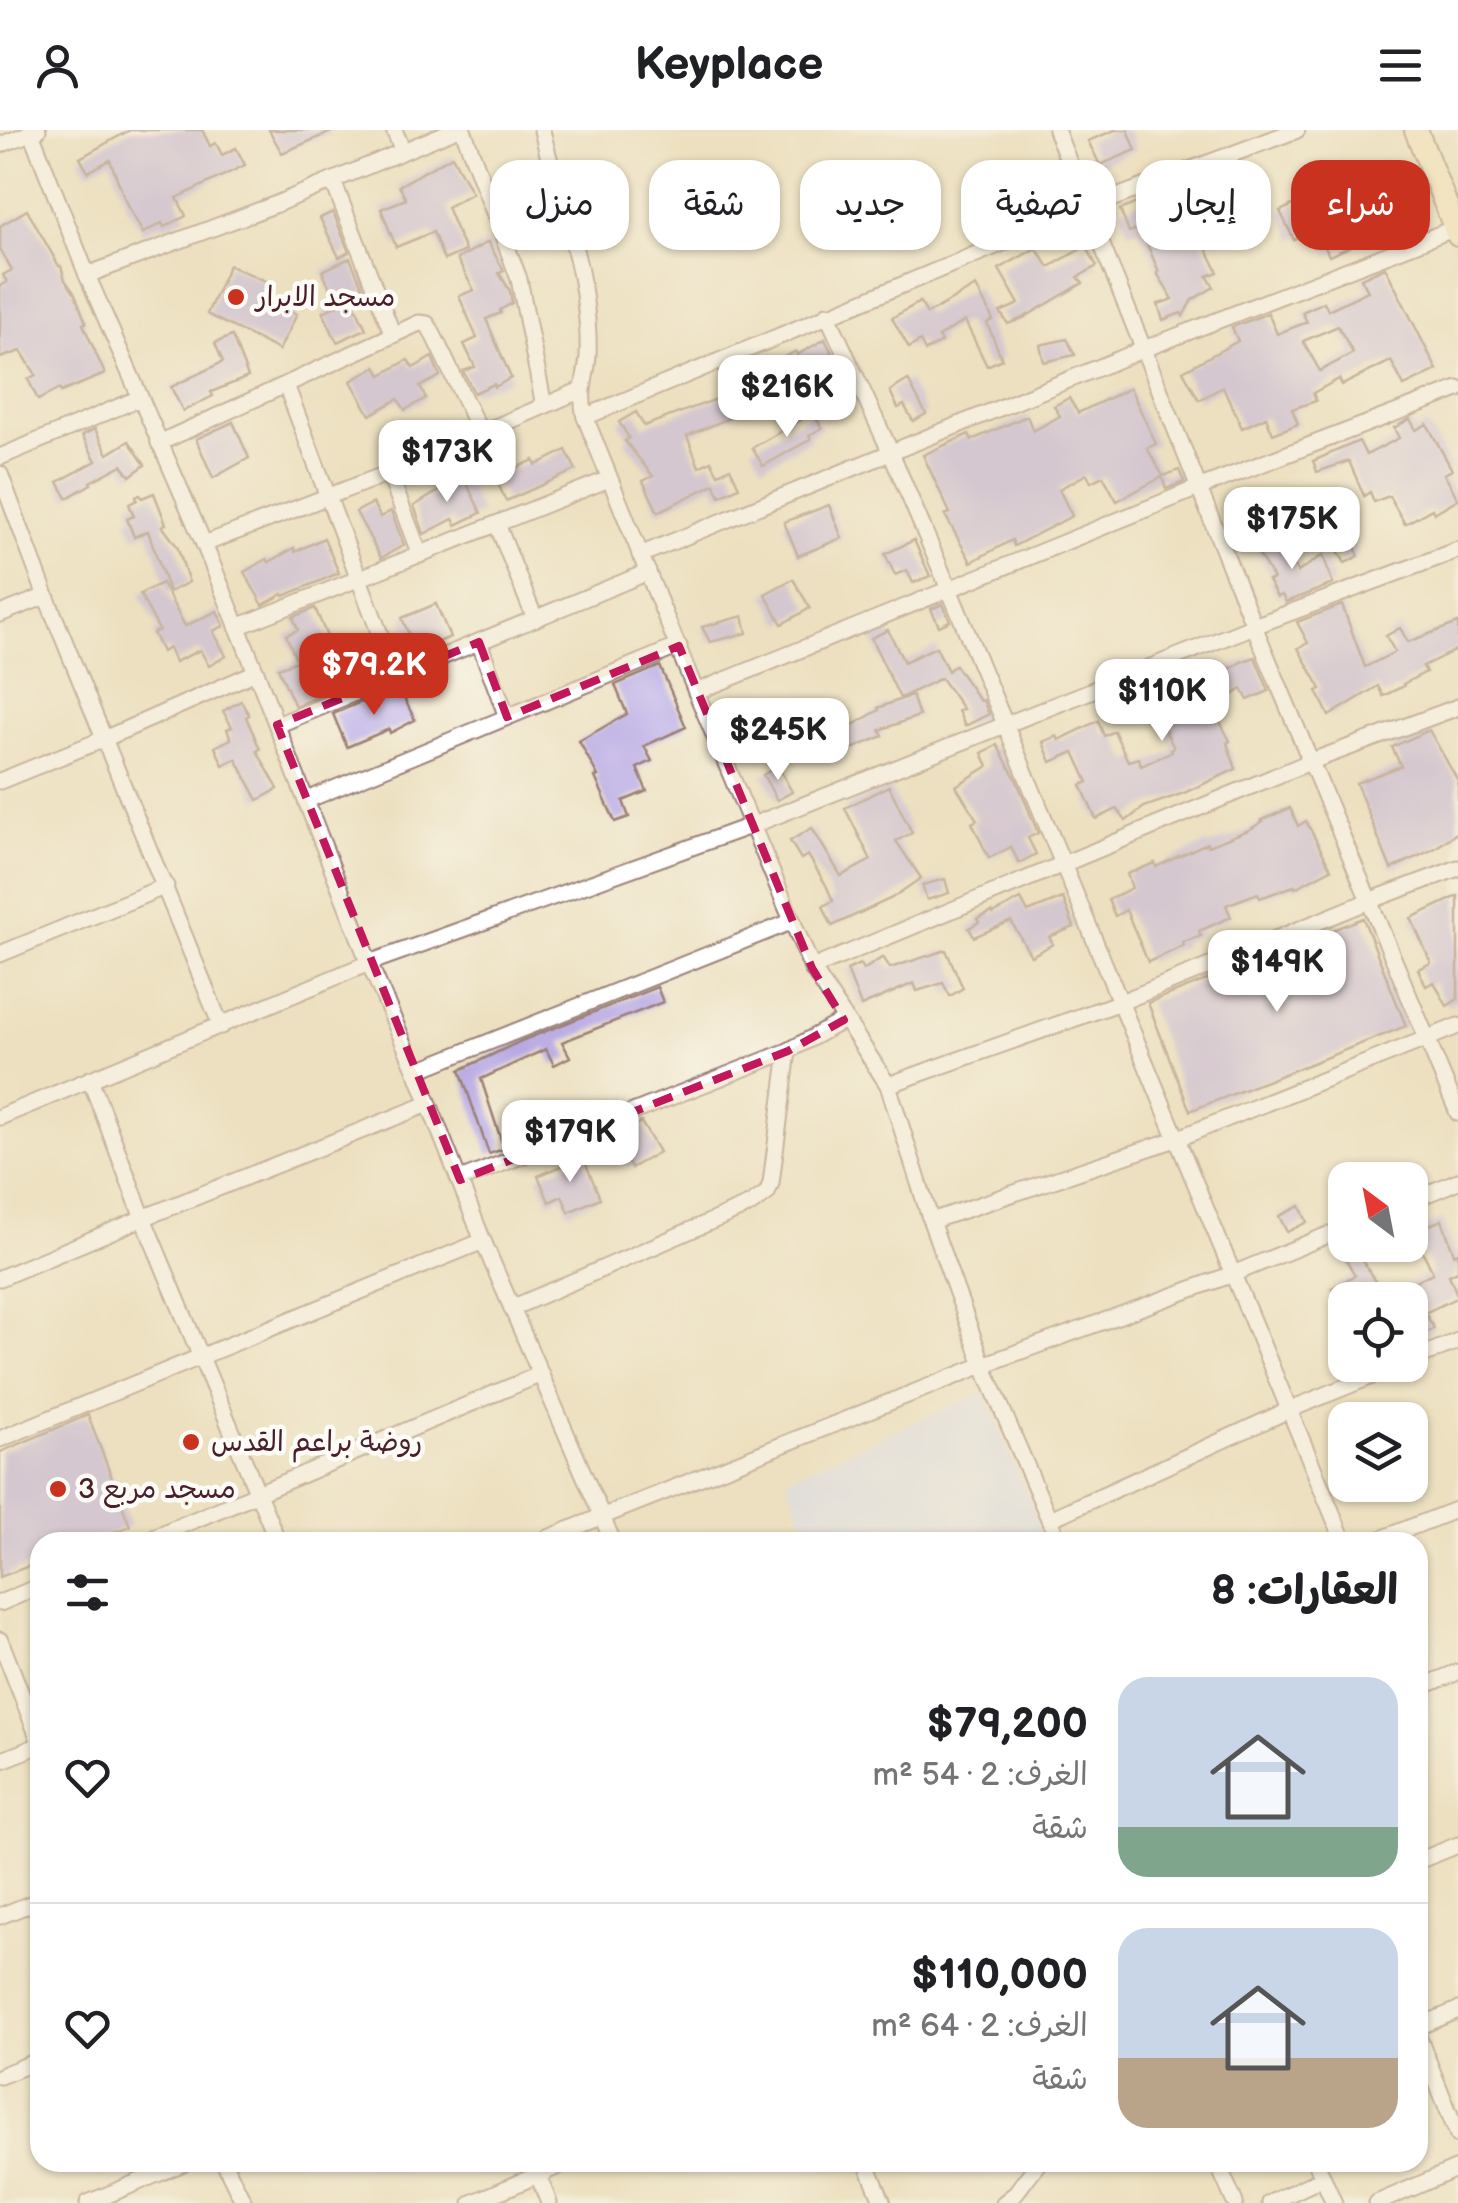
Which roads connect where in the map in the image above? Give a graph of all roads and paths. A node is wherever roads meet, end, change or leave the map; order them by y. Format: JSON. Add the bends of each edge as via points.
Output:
{"nodes":[{"id":1,"x":394,"y":130,"type":"edge"},
{"id":2,"x":454,"y":130,"type":"edge"},
{"id":3,"x":463,"y":130,"type":"edge"},
{"id":4,"x":542,"y":130,"type":"edge"},
{"id":5,"x":1056,"y":130,"type":"edge"},
{"id":6,"x":1297,"y":130,"type":"edge"},
{"id":7,"x":1416,"y":130,"type":"edge"},
{"id":8,"x":34,"y":131,"type":"edge"},
{"id":9,"x":0,"y":146,"type":"edge"},
{"id":10,"x":403,"y":151,"type":"junction"},
{"id":11,"x":1068,"y":160,"type":"edge"},
{"id":12,"x":334,"y":180,"type":"junction"},
{"id":13,"x":1116,"y":197,"type":"edge"},
{"id":14,"x":1457,"y":230,"type":"edge"},
{"id":15,"x":984,"y":250,"type":"edge"},
{"id":16,"x":1104,"y":250,"type":"edge"},
{"id":17,"x":87,"y":275,"type":"junction"},
{"id":18,"x":827,"y":314,"type":"junction"},
{"id":19,"x":393,"y":335,"type":"junction"},
{"id":20,"x":1144,"y":349,"type":"junction"},
{"id":21,"x":286,"y":385,"type":"junction"},
{"id":22,"x":582,"y":390,"type":"junction"},
{"id":23,"x":1458,"y":390,"type":"edge"},
{"id":24,"x":140,"y":398,"type":"junction"},
{"id":25,"x":544,"y":406,"type":"junction"},
{"id":26,"x":585,"y":417,"type":"junction"},
{"id":27,"x":480,"y":434,"type":"junction"},
{"id":28,"x":159,"y":443,"type":"junction"},
{"id":29,"x":891,"y":453,"type":"junction"},
{"id":30,"x":0,"y":457,"type":"edge"},
{"id":31,"x":0,"y":474,"type":"edge"},
{"id":32,"x":389,"y":474,"type":"junction"},
{"id":33,"x":609,"y":479,"type":"junction"},
{"id":34,"x":1198,"y":488,"type":"junction"},
{"id":35,"x":328,"y":498,"type":"junction"},
{"id":36,"x":496,"y":524,"type":"junction"},
{"id":37,"x":204,"y":544,"type":"junction"},
{"id":38,"x":1458,"y":550,"type":"edge"},
{"id":39,"x":640,"y":554,"type":"junction"},
{"id":40,"x":420,"y":555,"type":"junction"},
{"id":41,"x":648,"y":572,"type":"junction"},
{"id":42,"x":359,"y":579,"type":"junction"},
{"id":43,"x":949,"y":588,"type":"junction"},
{"id":44,"x":46,"y":596,"type":"junction"},
{"id":45,"x":0,"y":614,"type":"edge"},
{"id":46,"x":536,"y":619,"type":"junction"},
{"id":47,"x":1254,"y":626,"type":"junction"},
{"id":48,"x":238,"y":627,"type":"junction"},
{"id":49,"x":479,"y":642,"type":"junction"},
{"id":50,"x":678,"y":646,"type":"junction"},
{"id":51,"x":256,"y":672,"type":"junction"},
{"id":52,"x":396,"y":677,"type":"junction"},
{"id":53,"x":696,"y":692,"type":"junction"},
{"id":54,"x":1458,"y":707,"type":"edge"},
{"id":55,"x":506,"y":716,"type":"junction"},
{"id":56,"x":1006,"y":723,"type":"junction"},
{"id":57,"x":277,"y":725,"type":"junction"},
{"id":58,"x":104,"y":739,"type":"junction"},
{"id":59,"x":1312,"y":761,"type":"junction"},
{"id":60,"x":0,"y":781,"type":"edge"},
{"id":61,"x":306,"y":800,"type":"junction"},
{"id":62,"x":753,"y":825,"type":"junction"},
{"id":63,"x":1063,"y":862,"type":"junction"},
{"id":64,"x":1458,"y":868,"type":"edge"},
{"id":65,"x":166,"y":886,"type":"junction"},
{"id":66,"x":1369,"y":901,"type":"junction"},
{"id":67,"x":793,"y":921,"type":"junction"},
{"id":68,"x":0,"y":954,"type":"edge"},
{"id":69,"x":369,"y":963,"type":"junction"},
{"id":70,"x":812,"y":968,"type":"junction"},
{"id":71,"x":1121,"y":1002,"type":"junction"},
{"id":72,"x":844,"y":1020,"type":"junction"},
{"id":73,"x":221,"y":1026,"type":"junction"},
{"id":74,"x":1458,"y":1026,"type":"edge"},
{"id":75,"x":1426,"y":1038,"type":"junction"},
{"id":76,"x":788,"y":1051,"type":"junction"},
{"id":77,"x":416,"y":1071,"type":"junction"},
{"id":78,"x":90,"y":1079,"type":"junction"},
{"id":79,"x":888,"y":1084,"type":"junction"},
{"id":80,"x":428,"y":1104,"type":"junction"},
{"id":81,"x":1458,"y":1114,"type":"edge"},
{"id":82,"x":0,"y":1117,"type":"edge"},
{"id":83,"x":1176,"y":1139,"type":"junction"},
{"id":84,"x":460,"y":1180,"type":"junction"},
{"id":85,"x":1458,"y":1181,"type":"edge"},
{"id":86,"x":1428,"y":1194,"type":"edge"},
{"id":87,"x":143,"y":1218,"type":"junction"},
{"id":88,"x":931,"y":1222,"type":"junction"},
{"id":89,"x":1328,"y":1235,"type":"edge"},
{"id":90,"x":483,"y":1242,"type":"junction"},
{"id":91,"x":1234,"y":1274,"type":"junction"},
{"id":92,"x":0,"y":1278,"type":"edge"},
{"id":93,"x":512,"y":1308,"type":"junction"},
{"id":94,"x":1458,"y":1341,"type":"edge"},
{"id":95,"x":1428,"y":1353,"type":"edge"},
{"id":96,"x":200,"y":1359,"type":"junction"},
{"id":97,"x":983,"y":1365,"type":"junction"},
{"id":98,"x":542,"y":1374,"type":"junction"},
{"id":99,"x":1358,"y":1382,"type":"edge"},
{"id":100,"x":1290,"y":1410,"type":"junction"},
{"id":101,"x":0,"y":1439,"type":"edge"},
{"id":102,"x":258,"y":1494,"type":"junction"},
{"id":103,"x":1458,"y":1509,"type":"edge"},
{"id":104,"x":602,"y":1518,"type":"junction"},
{"id":105,"x":1050,"y":1519,"type":"junction"},
{"id":106,"x":166,"y":1532,"type":"edge"},
{"id":107,"x":274,"y":1532,"type":"edge"},
{"id":108,"x":565,"y":1532,"type":"edge"},
{"id":109,"x":608,"y":1532,"type":"edge"},
{"id":110,"x":1055,"y":1532,"type":"edge"},
{"id":111,"x":1340,"y":1532,"type":"edge"},
{"id":112,"x":1399,"y":1532,"type":"edge"},
{"id":113,"x":30,"y":1590,"type":"edge"},
{"id":114,"x":0,"y":1602,"type":"edge"},
{"id":115,"x":0,"y":1640,"type":"edge"},
{"id":116,"x":1458,"y":1672,"type":"edge"},
{"id":117,"x":1428,"y":1684,"type":"edge"},
{"id":118,"x":30,"y":1718,"type":"edge"},
{"id":119,"x":30,"y":1748,"type":"edge"},
{"id":120,"x":0,"y":1761,"type":"edge"},
{"id":121,"x":1458,"y":1845,"type":"edge"},
{"id":122,"x":1428,"y":1857,"type":"edge"},
{"id":123,"x":30,"y":1904,"type":"edge"},
{"id":124,"x":0,"y":1916,"type":"edge"},
{"id":125,"x":1458,"y":2010,"type":"edge"},
{"id":126,"x":1428,"y":2023,"type":"edge"},
{"id":127,"x":1428,"y":2061,"type":"edge"},
{"id":128,"x":30,"y":2064,"type":"edge"},
{"id":129,"x":0,"y":2076,"type":"edge"},
{"id":130,"x":1458,"y":2135,"type":"edge"},
{"id":131,"x":1458,"y":2168,"type":"edge"},
{"id":132,"x":162,"y":2172,"type":"edge"},
{"id":133,"x":229,"y":2172,"type":"edge"},
{"id":134,"x":530,"y":2172,"type":"edge"},
{"id":135,"x":537,"y":2172,"type":"edge"},
{"id":136,"x":870,"y":2172,"type":"edge"},
{"id":137,"x":1031,"y":2172,"type":"edge"},
{"id":138,"x":1221,"y":2172,"type":"edge"},
{"id":139,"x":1317,"y":2172,"type":"edge"},
{"id":140,"x":1321,"y":2172,"type":"edge"},
{"id":141,"x":88,"y":2203,"type":"edge"},
{"id":142,"x":244,"y":2203,"type":"edge"},
{"id":143,"x":472,"y":2203,"type":"edge"},
{"id":144,"x":549,"y":2203,"type":"edge"},
{"id":145,"x":882,"y":2203,"type":"edge"},
{"id":146,"x":1004,"y":2203,"type":"edge"},
{"id":147,"x":1236,"y":2203,"type":"edge"},
{"id":148,"x":1270,"y":2203,"type":"edge"},
{"id":149,"x":1334,"y":2203,"type":"edge"},
{"id":150,"x":1377,"y":2203,"type":"edge"}],
"edges":[{"from":1,"to":10,"type":"street"},
{"from":2,"to":10,"type":"street"},
{"from":3,"to":25,"type":"street","via":[[519,279]]},
{"from":4,"to":22,"type":"street","via":[[580,268],[588,333]]},
{"from":5,"to":11,"type":"street"},
{"from":6,"to":13,"type":"street"},
{"from":7,"to":14,"type":"street"},
{"from":8,"to":9,"type":"street"},
{"from":8,"to":17,"type":"street"},
{"from":10,"to":12,"type":"street"},
{"from":12,"to":17,"type":"street"},
{"from":12,"to":19,"type":"street"},
{"from":14,"to":20,"type":"street"},
{"from":15,"to":18,"type":"street"},
{"from":16,"to":20,"type":"street"},
{"from":17,"to":24,"type":"street"},
{"from":18,"to":26,"type":"street"},
{"from":18,"to":29,"type":"street"},
{"from":19,"to":21,"type":"street"},
{"from":19,"to":27,"type":"street","via":[[427,324]]},
{"from":20,"to":29,"type":"street"},
{"from":20,"to":34,"type":"street"},
{"from":21,"to":28,"type":"street"},
{"from":21,"to":35,"type":"street"},
{"from":22,"to":25,"type":"street"},
{"from":22,"to":26,"type":"street"},
{"from":23,"to":34,"type":"street"},
{"from":24,"to":28,"type":"street"},
{"from":24,"to":30,"type":"street"},
{"from":25,"to":27,"type":"street"},
{"from":26,"to":33,"type":"street"},
{"from":27,"to":32,"type":"street"},
{"from":28,"to":37,"type":"street"},
{"from":29,"to":39,"type":"street"},
{"from":29,"to":43,"type":"street"},
{"from":31,"to":44,"type":"street"},
{"from":32,"to":35,"type":"street"},
{"from":32,"to":40,"type":"street"},
{"from":33,"to":36,"type":"street"},
{"from":33,"to":39,"type":"street"},
{"from":34,"to":43,"type":"street"},
{"from":34,"to":47,"type":"street"},
{"from":35,"to":37,"type":"street"},
{"from":35,"to":42,"type":"street"},
{"from":36,"to":40,"type":"street"},
{"from":36,"to":46,"type":"street"},
{"from":37,"to":48,"type":"street"},
{"from":38,"to":47,"type":"street"},
{"from":39,"to":41,"type":"street"},
{"from":40,"to":42,"type":"street"},
{"from":41,"to":46,"type":"street"},
{"from":41,"to":50,"type":"street"},
{"from":42,"to":48,"type":"street"},
{"from":42,"to":52,"type":"street"},
{"from":43,"to":53,"type":"street"},
{"from":43,"to":56,"type":"street"},
{"from":44,"to":45,"type":"street"},
{"from":44,"to":58,"type":"street"},
{"from":46,"to":49,"type":"street"},
{"from":47,"to":56,"type":"street"},
{"from":47,"to":59,"type":"street"},
{"from":48,"to":51,"type":"street"},
{"from":49,"to":52,"type":"street"},
{"from":49,"to":55,"type":"street"},
{"from":50,"to":53,"type":"street"},
{"from":50,"to":55,"type":"street"},
{"from":51,"to":57,"type":"street"},
{"from":51,"to":58,"type":"street"},
{"from":52,"to":57,"type":"street"},
{"from":53,"to":62,"type":"street"},
{"from":54,"to":59,"type":"street"},
{"from":55,"to":61,"type":"street"},
{"from":56,"to":62,"type":"street"},
{"from":56,"to":63,"type":"street"},
{"from":57,"to":61,"type":"street"},
{"from":58,"to":60,"type":"street"},
{"from":58,"to":65,"type":"street"},
{"from":59,"to":63,"type":"street"},
{"from":59,"to":66,"type":"street"},
{"from":61,"to":69,"type":"street"},
{"from":62,"to":67,"type":"street"},
{"from":62,"to":69,"type":"street"},
{"from":63,"to":70,"type":"street"},
{"from":63,"to":71,"type":"street"},
{"from":64,"to":66,"type":"street"},
{"from":65,"to":68,"type":"street"},
{"from":65,"to":73,"type":"street"},
{"from":66,"to":71,"type":"street"},
{"from":66,"to":75,"type":"street"},
{"from":67,"to":70,"type":"street"},
{"from":67,"to":77,"type":"street"},
{"from":69,"to":73,"type":"street"},
{"from":69,"to":77,"type":"street"},
{"from":70,"to":72,"type":"street"},
{"from":71,"to":79,"type":"street"},
{"from":71,"to":83,"type":"street"},
{"from":72,"to":76,"type":"street"},
{"from":72,"to":79,"type":"street"},
{"from":73,"to":78,"type":"street"},
{"from":74,"to":75,"type":"street"},
{"from":75,"to":81,"type":"street"},
{"from":75,"to":83,"type":"street"},
{"from":76,"to":84,"type":"street"},
{"from":76,"to":93,"type":"street","via":[[767,1193]]},
{"from":77,"to":80,"type":"street"},
{"from":78,"to":82,"type":"street"},
{"from":78,"to":87,"type":"street"},
{"from":79,"to":88,"type":"street"},
{"from":80,"to":84,"type":"street"},
{"from":80,"to":87,"type":"street"},
{"from":83,"to":88,"type":"street"},
{"from":83,"to":91,"type":"street"},
{"from":84,"to":90,"type":"street"},
{"from":85,"to":86,"type":"street"},
{"from":87,"to":92,"type":"street"},
{"from":87,"to":96,"type":"street"},
{"from":88,"to":97,"type":"street"},
{"from":89,"to":91,"type":"street"},
{"from":90,"to":93,"type":"street"},
{"from":90,"to":96,"type":"street"},
{"from":91,"to":97,"type":"street"},
{"from":91,"to":100,"type":"street"},
{"from":93,"to":98,"type":"street"},
{"from":94,"to":95,"type":"street"},
{"from":96,"to":101,"type":"street"},
{"from":96,"to":102,"type":"street"},
{"from":97,"to":104,"type":"street"},
{"from":97,"to":105,"type":"street"},
{"from":98,"to":102,"type":"street"},
{"from":98,"to":104,"type":"street"},
{"from":99,"to":100,"type":"street"},
{"from":100,"to":105,"type":"street"},
{"from":100,"to":111,"type":"street"},
{"from":102,"to":106,"type":"street"},
{"from":102,"to":107,"type":"street"},
{"from":103,"to":112,"type":"street"},
{"from":104,"to":108,"type":"street"},
{"from":104,"to":109,"type":"street"},
{"from":105,"to":110,"type":"street"},
{"from":113,"to":114,"type":"street"},
{"from":115,"to":118,"type":"street"},
{"from":116,"to":117,"type":"street"},
{"from":119,"to":120,"type":"street"},
{"from":121,"to":122,"type":"street"},
{"from":123,"to":124,"type":"street"},
{"from":125,"to":126,"type":"street"},
{"from":127,"to":130,"type":"street"},
{"from":128,"to":129,"type":"street"},
{"from":131,"to":150,"type":"street"},
{"from":132,"to":141,"type":"street"},
{"from":133,"to":142,"type":"street"},
{"from":134,"to":143,"type":"street"},
{"from":135,"to":144,"type":"street"},
{"from":136,"to":145,"type":"street"},
{"from":137,"to":146,"type":"street"},
{"from":138,"to":147,"type":"street"},
{"from":139,"to":148,"type":"street"},
{"from":140,"to":149,"type":"street"}]}
